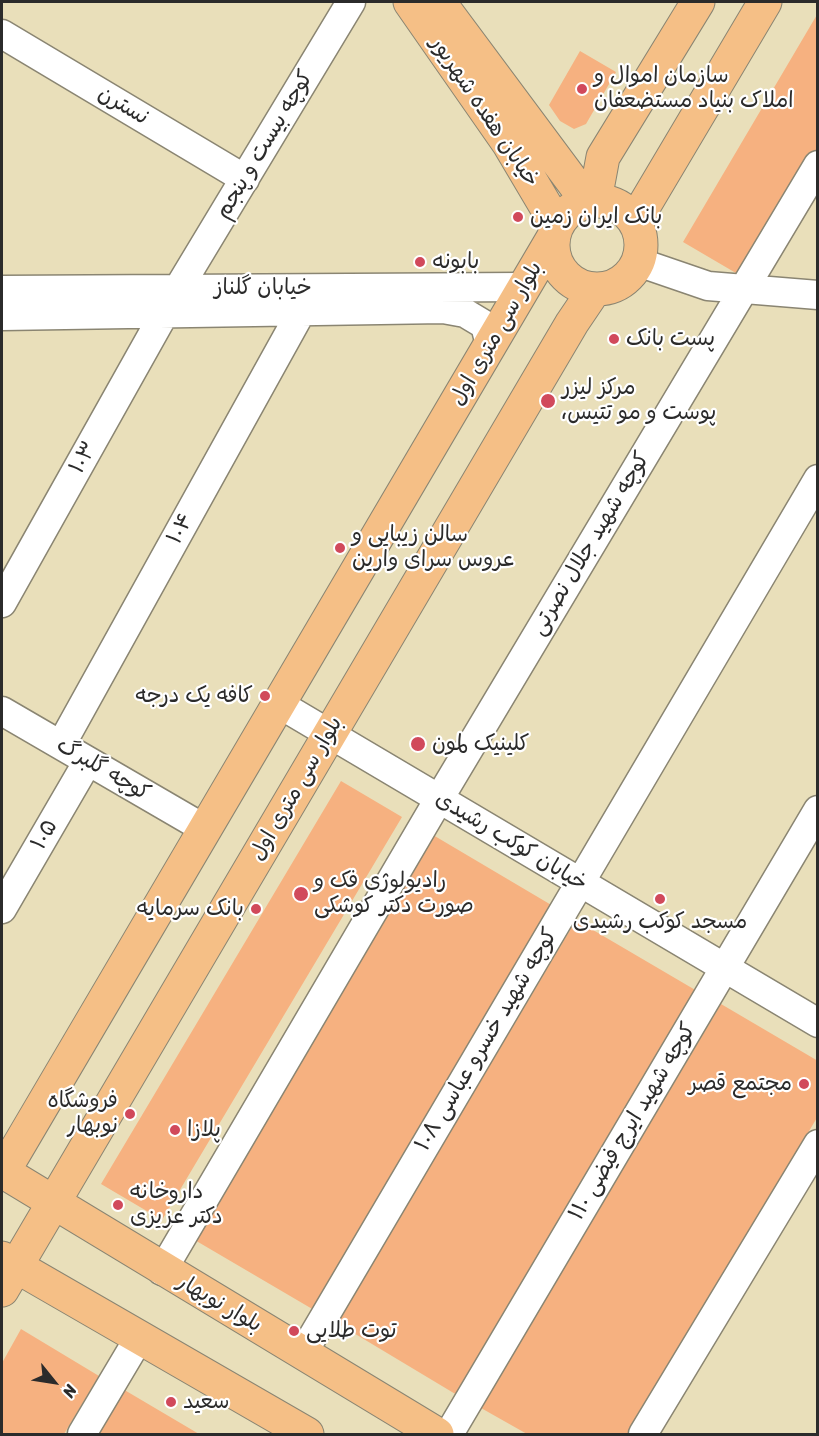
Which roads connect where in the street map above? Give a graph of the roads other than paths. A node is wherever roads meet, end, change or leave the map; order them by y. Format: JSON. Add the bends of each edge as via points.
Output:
{"nodes":[{"id":1,"x":351,"y":2,"type":"edge"},
{"id":2,"x":410,"y":2,"type":"edge"},
{"id":3,"x":439,"y":2,"type":"edge"},
{"id":4,"x":698,"y":2,"type":"edge"},
{"id":5,"x":765,"y":2,"type":"edge"},
{"id":6,"x":2,"y":34,"type":"edge"},
{"id":7,"x":818,"y":165,"type":"edge"},
{"id":8,"x":245,"y":178,"type":"junction"},
{"id":9,"x":591,"y":201,"type":"junction"},
{"id":10,"x":635,"y":221,"type":"junction"},
{"id":11,"x":555,"y":231,"type":"junction"},
{"id":12,"x":638,"y":262,"type":"junction"},
{"id":13,"x":524,"y":287,"type":"junction"},
{"id":14,"x":2,"y":290,"type":"edge"},
{"id":15,"x":595,"y":290,"type":"junction"},
{"id":16,"x":743,"y":291,"type":"junction"},
{"id":17,"x":818,"y":295,"type":"edge"},
{"id":18,"x":390,"y":298,"type":"junction"},
{"id":19,"x":172,"y":300,"type":"junction"},
{"id":20,"x":301,"y":312,"type":"junction"},
{"id":21,"x":2,"y":316,"type":"edge"},
{"id":22,"x":490,"y":345,"type":"junction"},
{"id":23,"x":818,"y":479,"type":"edge"},
{"id":24,"x":2,"y":603,"type":"edge"},
{"id":25,"x":279,"y":704,"type":"junction"},
{"id":26,"x":2,"y":711,"type":"edge"},
{"id":27,"x":329,"y":734,"type":"junction"},
{"id":28,"x":61,"y":746,"type":"junction"},
{"id":29,"x":88,"y":761,"type":"junction"},
{"id":30,"x":439,"y":799,"type":"junction"},
{"id":31,"x":818,"y":810,"type":"edge"},
{"id":32,"x":205,"y":829,"type":"junction"},
{"id":33,"x":580,"y":883,"type":"junction"},
{"id":34,"x":2,"y":909,"type":"edge"},
{"id":35,"x":724,"y":968,"type":"junction"},
{"id":36,"x":818,"y":1023,"type":"edge"},
{"id":37,"x":818,"y":1144,"type":"edge"},
{"id":38,"x":2,"y":1172,"type":"edge"},
{"id":39,"x":53,"y":1203,"type":"junction"},
{"id":40,"x":6,"y":1271,"type":"edge"},
{"id":41,"x":162,"y":1271,"type":"junction"},
{"id":42,"x":139,"y":1338,"type":"junction"},
{"id":43,"x":303,"y":1353,"type":"junction"},
{"id":44,"x":82,"y":1434,"type":"edge"},
{"id":45,"x":305,"y":1434,"type":"edge"},
{"id":46,"x":437,"y":1434,"type":"edge"},
{"id":47,"x":449,"y":1434,"type":"edge"},
{"id":48,"x":644,"y":1434,"type":"edge"}],
"edges":[{"from":1,"to":8,"type":"street","name":"کوچه بیست و پنجم"},
{"from":2,"to":11,"type":"main road","name":"خیابان هفده شهریور","via":[[509,144]]},
{"from":3,"to":9,"type":"main road","name":"خیابان هفده شهریور"},
{"from":4,"to":9,"type":"main road","via":[[603,158]]},
{"from":5,"to":10,"type":"main road"},
{"from":6,"to":8,"type":"street","name":"نسترن"},
{"from":7,"to":16,"type":"street","name":"کوچه شهید جلال نصرتی"},
{"from":8,"to":19,"type":"street","name":"کوچه بیست و پنجم"},
{"from":9,"to":10,"type":"main road","via":[[622,208]]},
{"from":9,"to":11,"type":"main road","via":[[565,214]]},
{"from":10,"to":12,"type":"main road","via":[[641,242]]},
{"from":11,"to":13,"type":"main road","name":"بلوار سی متری اول"},
{"from":11,"to":15,"type":"main road","via":[[555,260],[568,279]]},
{"from":12,"to":15,"type":"main road","via":[[621,282]]},
{"from":12,"to":16,"type":"street","via":[[708,286]]},
{"from":13,"to":18,"type":"street","name":"خیابان گلناز"},
{"from":13,"to":22,"type":"main road","name":"بلوار سی متری اول"},
{"from":14,"to":19,"type":"street","name":"خیابان گلناز"},
{"from":15,"to":27,"type":"main road","name":"بلوار سی متری اول"},
{"from":16,"to":17,"type":"street"},
{"from":16,"to":30,"type":"street","name":"کوچه شهید جلال نصرتی"},
{"from":18,"to":19,"type":"street","name":"خیابان گلناز"},
{"from":18,"to":20,"type":"street","name":"خیابان گلناز"},
{"from":18,"to":22,"type":"street","name":"خیابان گلناز","via":[[465,313],[484,325]]},
{"from":19,"to":20,"type":"street","name":"خیابان گلناز"},
{"from":19,"to":21,"type":"street","name":"خیابان گلناز"},
{"from":19,"to":24,"type":"street","name":"۱۰۳"},
{"from":20,"to":28,"type":"street","name":"۱۰۴"},
{"from":22,"to":25,"type":"main road","name":"بلوار سی متری اول"},
{"from":23,"to":33,"type":"street","name":"کوچه شهید خسرو عباسی ۱۰۸"},
{"from":25,"to":27,"type":"street","name":"خیابان کوکب رشیدی"},
{"from":25,"to":32,"type":"main road","name":"بلوار سی متری اول"},
{"from":26,"to":28,"type":"street","name":"کوچه گلبرگ"},
{"from":27,"to":30,"type":"street","name":"خیابان کوکب رشیدی"},
{"from":27,"to":39,"type":"main road","name":"بلوار سی متری اول"},
{"from":28,"to":29,"type":"street","name":"کوچه گلبرگ"},
{"from":29,"to":32,"type":"street","name":"کوچه گلبرگ"},
{"from":29,"to":34,"type":"street","name":"۱۰۵"},
{"from":30,"to":33,"type":"street","name":"خیابان کوکب رشیدی"},
{"from":30,"to":41,"type":"street","name":"کوچه شهید جلال نصرتی"},
{"from":31,"to":35,"type":"street","name":"کوچه شهید ایرج فیضی ۱۱۰"},
{"from":32,"to":38,"type":"main road","name":"بلوار سی متری اول"},
{"from":33,"to":35,"type":"street","name":"خیابان کوکب رشیدی"},
{"from":33,"to":43,"type":"street","name":"کوچه شهید خسرو عباسی ۱۰۸"},
{"from":35,"to":36,"type":"street","name":"خیابان کوکب رشیدی"},
{"from":35,"to":47,"type":"street","name":"کوچه شهید ایرج فیضی ۱۱۰"},
{"from":37,"to":48,"type":"street"},
{"from":38,"to":39,"type":"main road","name":"بلوار نوبهار"},
{"from":39,"to":40,"type":"main road","name":"بلوار سی متری اول"},
{"from":39,"to":41,"type":"main road","name":"بلوار نوبهار"},
{"from":40,"to":42,"type":"main road"},
{"from":41,"to":43,"type":"main road","name":"بلوار نوبهار"},
{"from":42,"to":44,"type":"street"},
{"from":42,"to":45,"type":"main road"},
{"from":43,"to":46,"type":"main road","name":"بلوار نوبهار"}]}
